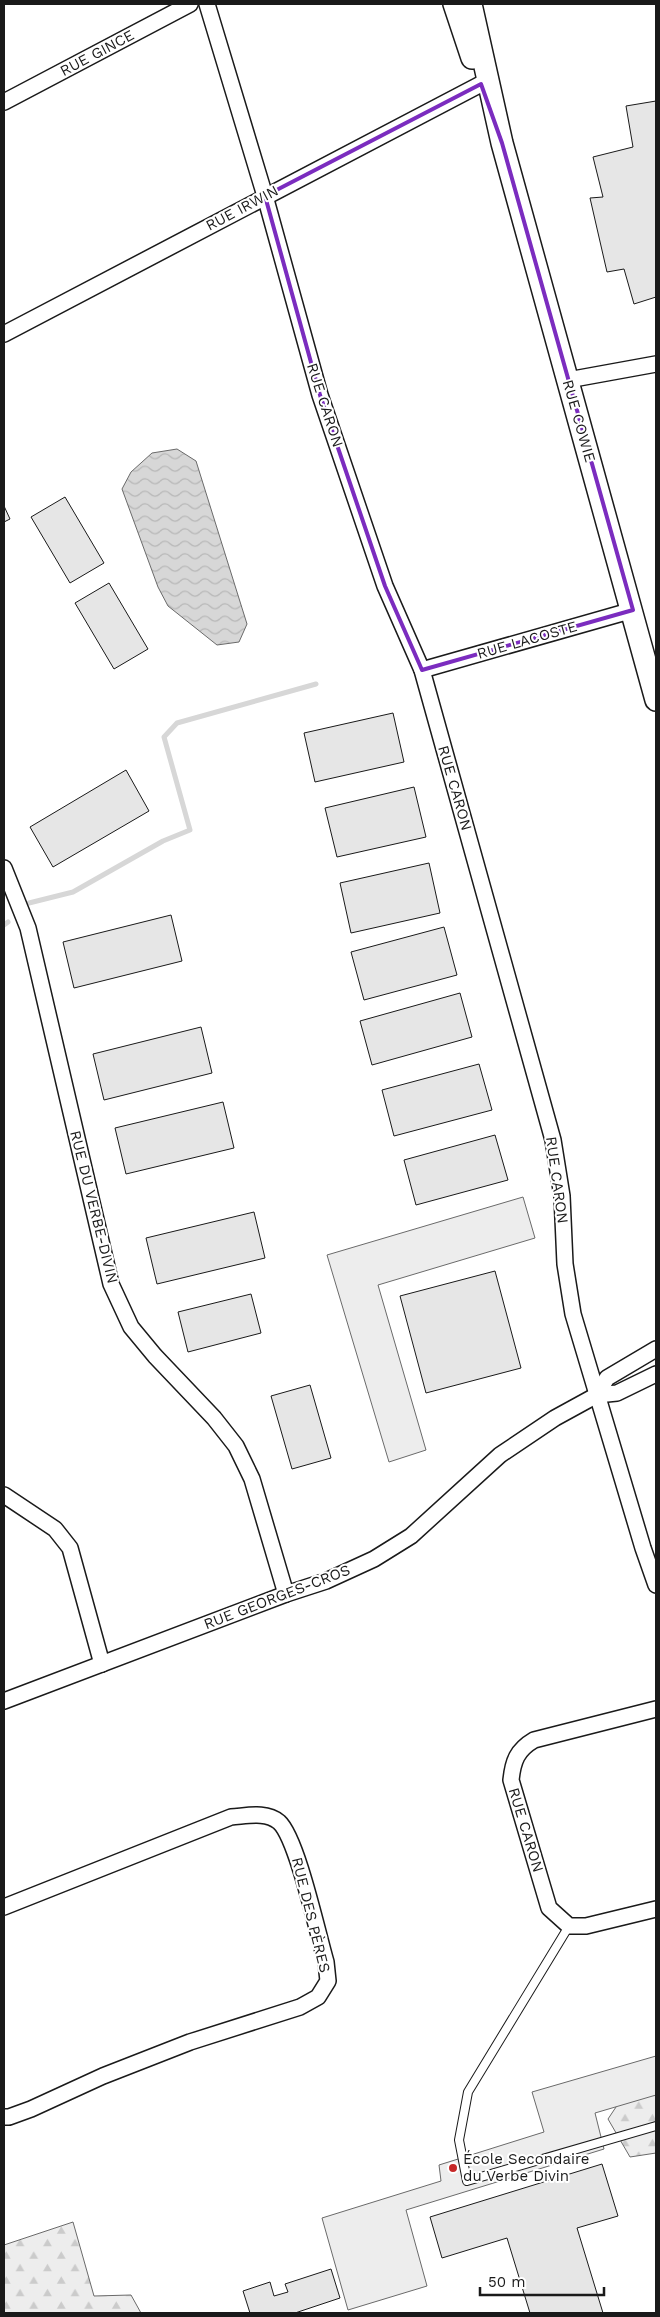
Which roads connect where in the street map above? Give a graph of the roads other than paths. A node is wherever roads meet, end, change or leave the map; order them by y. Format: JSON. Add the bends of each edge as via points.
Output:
{"nodes":[{"id":1,"x":190,"y":4,"type":"edge"},
{"id":2,"x":207,"y":4,"type":"edge"},
{"id":3,"x":454,"y":4,"type":"edge"},
{"id":4,"x":471,"y":4,"type":"edge"},
{"id":5,"x":481,"y":84,"type":"junction"},
{"id":6,"x":4,"y":102,"type":"edge"},
{"id":7,"x":502,"y":143,"type":"junction"},
{"id":8,"x":265,"y":196,"type":"junction"},
{"id":9,"x":4,"y":334,"type":"edge"},
{"id":10,"x":656,"y":364,"type":"edge"},
{"id":11,"x":568,"y":380,"type":"junction"},
{"id":12,"x":633,"y":610,"type":"junction"},
{"id":13,"x":422,"y":670,"type":"junction"},
{"id":14,"x":656,"y":700,"type":"edge"},
{"id":15,"x":4,"y":868,"type":"edge"},
{"id":16,"x":656,"y":1349,"type":"edge"},
{"id":17,"x":656,"y":1374,"type":"edge"},
{"id":18,"x":597,"y":1394,"type":"junction"},
{"id":19,"x":4,"y":1495,"type":"edge"},
{"id":20,"x":656,"y":1585,"type":"edge"},
{"id":21,"x":286,"y":1594,"type":"junction"},
{"id":22,"x":102,"y":1664,"type":"junction"},
{"id":23,"x":4,"y":1701,"type":"edge"},
{"id":24,"x":656,"y":1709,"type":"edge"},
{"id":25,"x":4,"y":1907,"type":"edge"},
{"id":26,"x":656,"y":1908,"type":"edge"},
{"id":27,"x":569,"y":1926,"type":"junction"},
{"id":28,"x":4,"y":2116,"type":"edge"},
{"id":29,"x":656,"y":2126,"type":"edge"}],
"edges":[{"from":1,"to":6,"type":"street","name":"RUE GINCE"},
{"from":2,"to":8,"type":"street","name":"RUE CARON"},
{"from":3,"to":5,"type":"main road","name":"RUE COWIE"},
{"from":4,"to":7,"type":"main road","name":"RUE COWIE"},
{"from":5,"to":7,"type":"main road","name":"RUE COWIE"},
{"from":5,"to":8,"type":"street","name":"RUE IRWIN"},
{"from":7,"to":11,"type":"main road","name":"RUE COWIE"},
{"from":8,"to":9,"type":"street","name":"RUE IRWIN"},
{"from":8,"to":13,"type":"street","name":"RUE CARON","via":[[320,395],[385,586]]},
{"from":10,"to":11,"type":"street"},
{"from":11,"to":12,"type":"main road","name":"RUE COWIE"},
{"from":12,"to":13,"type":"street","name":"RUE LACOSTE"},
{"from":12,"to":14,"type":"main road","name":"RUE COWIE"},
{"from":13,"to":18,"type":"street","name":"RUE CARON","via":[[553,1140],[562,1196],[565,1264],[573,1314]]},
{"from":15,"to":21,"type":"street","name":"RUE DU VERBE-DIVIN","via":[[28,928],[111,1284],[131,1327],[236,1446],[252,1479]]},
{"from":16,"to":18,"type":"street","name":"RUE GEORGES-CROS","via":[[608,1378]]},
{"from":17,"to":18,"type":"street","name":"RUE GEORGES-CROS","via":[[617,1393]]},
{"from":18,"to":20,"type":"street","name":"RUE CARON"},
{"from":18,"to":21,"type":"street","name":"RUE GEORGES-CROS","via":[[500,1455],[411,1536],[342,1574]]},
{"from":19,"to":22,"type":"street","via":[[55,1529],[70,1548]]},
{"from":21,"to":22,"type":"street","name":"RUE GEORGES-CROS"},
{"from":22,"to":23,"type":"street","name":"RUE GEORGES-CROS"},
{"from":24,"to":27,"type":"street","name":"RUE CARON","via":[[534,1740],[524,1746],[513,1760],[510,1780],[549,1908]]},
{"from":25,"to":28,"type":"street","name":"RUE DES PÈRES","via":[[231,1818],[259,1814],[279,1822],[293,1843],[326,1962],[328,1981],[318,1997],[300,2007],[190,2042],[31,2109]]},
{"from":26,"to":27,"type":"street","via":[[586,1926]]},
{"from":27,"to":29,"type":"lane","via":[[468,2092],[459,2140],[467,2181]]}]}
